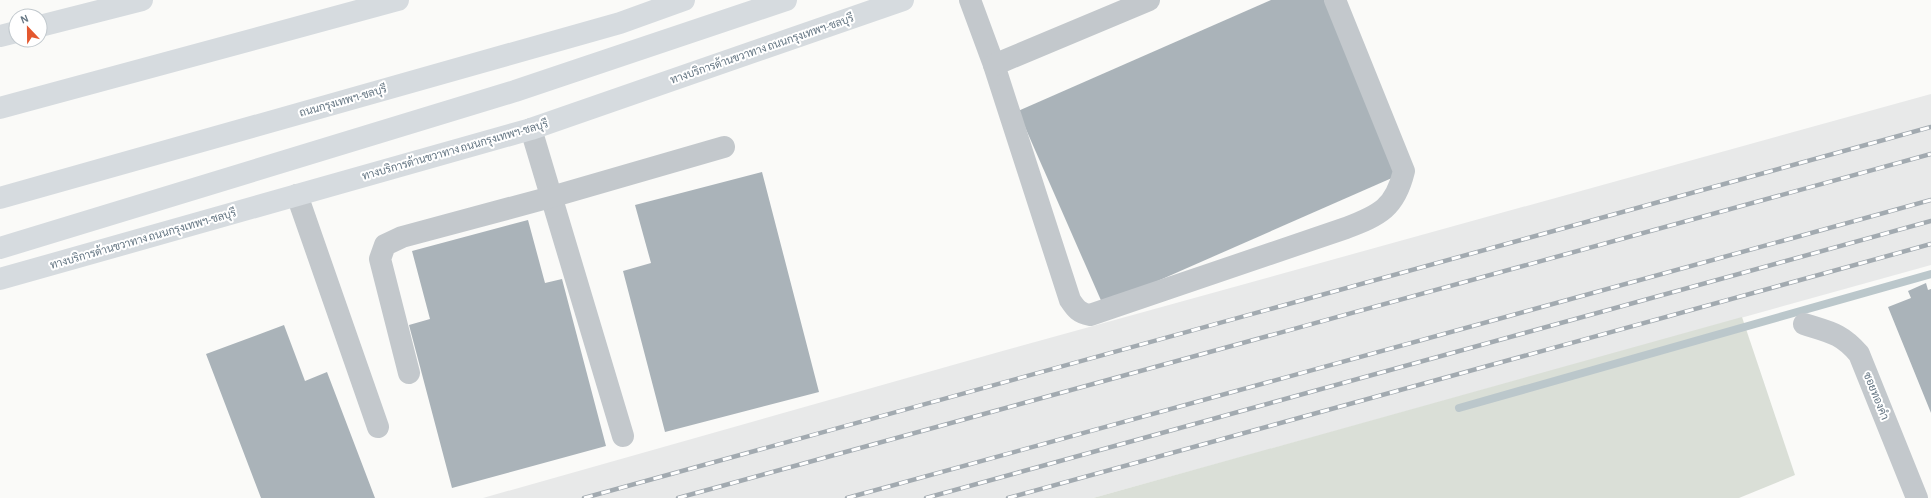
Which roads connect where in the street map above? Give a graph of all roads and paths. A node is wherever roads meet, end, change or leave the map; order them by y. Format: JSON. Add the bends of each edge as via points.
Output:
{"nodes":[{"id":1,"x":142,"y":0,"type":"edge"},
{"id":2,"x":398,"y":0,"type":"edge"},
{"id":3,"x":684,"y":0,"type":"edge"},
{"id":4,"x":786,"y":0,"type":"edge"},
{"id":5,"x":903,"y":0,"type":"edge"},
{"id":6,"x":970,"y":0,"type":"edge"},
{"id":7,"x":1149,"y":0,"type":"edge"},
{"id":8,"x":1335,"y":0,"type":"edge"},
{"id":9,"x":48,"y":24,"type":"edge"},
{"id":10,"x":994,"y":66,"type":"junction"},
{"id":11,"x":0,"y":108,"type":"edge"},
{"id":12,"x":531,"y":129,"type":"junction"},
{"id":13,"x":724,"y":147,"type":"dead end"},
{"id":14,"x":297,"y":195,"type":"junction"},
{"id":15,"x":551,"y":197,"type":"junction"},
{"id":16,"x":0,"y":198,"type":"edge"},
{"id":17,"x":0,"y":248,"type":"edge"},
{"id":18,"x":0,"y":279,"type":"edge"},
{"id":19,"x":1804,"y":324,"type":"dead end"},
{"id":20,"x":409,"y":373,"type":"dead end"},
{"id":21,"x":378,"y":427,"type":"dead end"},
{"id":22,"x":623,"y":436,"type":"dead end"},
{"id":23,"x":1917,"y":498,"type":"edge"}],
"edges":[{"from":1,"to":9,"type":"main road"},
{"from":2,"to":11,"type":"main road"},
{"from":3,"to":16,"type":"main road","name":"ถนนกรุงเทพฯ-ชลบุรี","via":[[620,23]]},
{"from":4,"to":17,"type":"main road","via":[[515,92]]},
{"from":5,"to":12,"type":"main road","name":"ทางบริการด้านขวาทาง ถนนกรุงเทพฯ-ชลบุรี"},
{"from":6,"to":10,"type":"street"},
{"from":7,"to":10,"type":"street"},
{"from":8,"to":10,"type":"street","via":[[1404,171],[1393,201],[1371,219],[1090,315],[1076,309],[1070,300]]},
{"from":12,"to":14,"type":"main road","name":"ทางบริการด้านขวาทาง ถนนกรุงเทพฯ-ชลบุรี"},
{"from":12,"to":15,"type":"street"},
{"from":13,"to":15,"type":"street"},
{"from":14,"to":18,"type":"main road","name":"ทางบริการด้านขวาทาง ถนนกรุงเทพฯ-ชลบุรี"},
{"from":14,"to":21,"type":"street"},
{"from":15,"to":20,"type":"street","via":[[402,237],[385,244],[380,259]]},
{"from":15,"to":22,"type":"street"},
{"from":19,"to":23,"type":"street","name":"ซอยทองคำ","via":[[1848,341],[1859,354]]}]}
